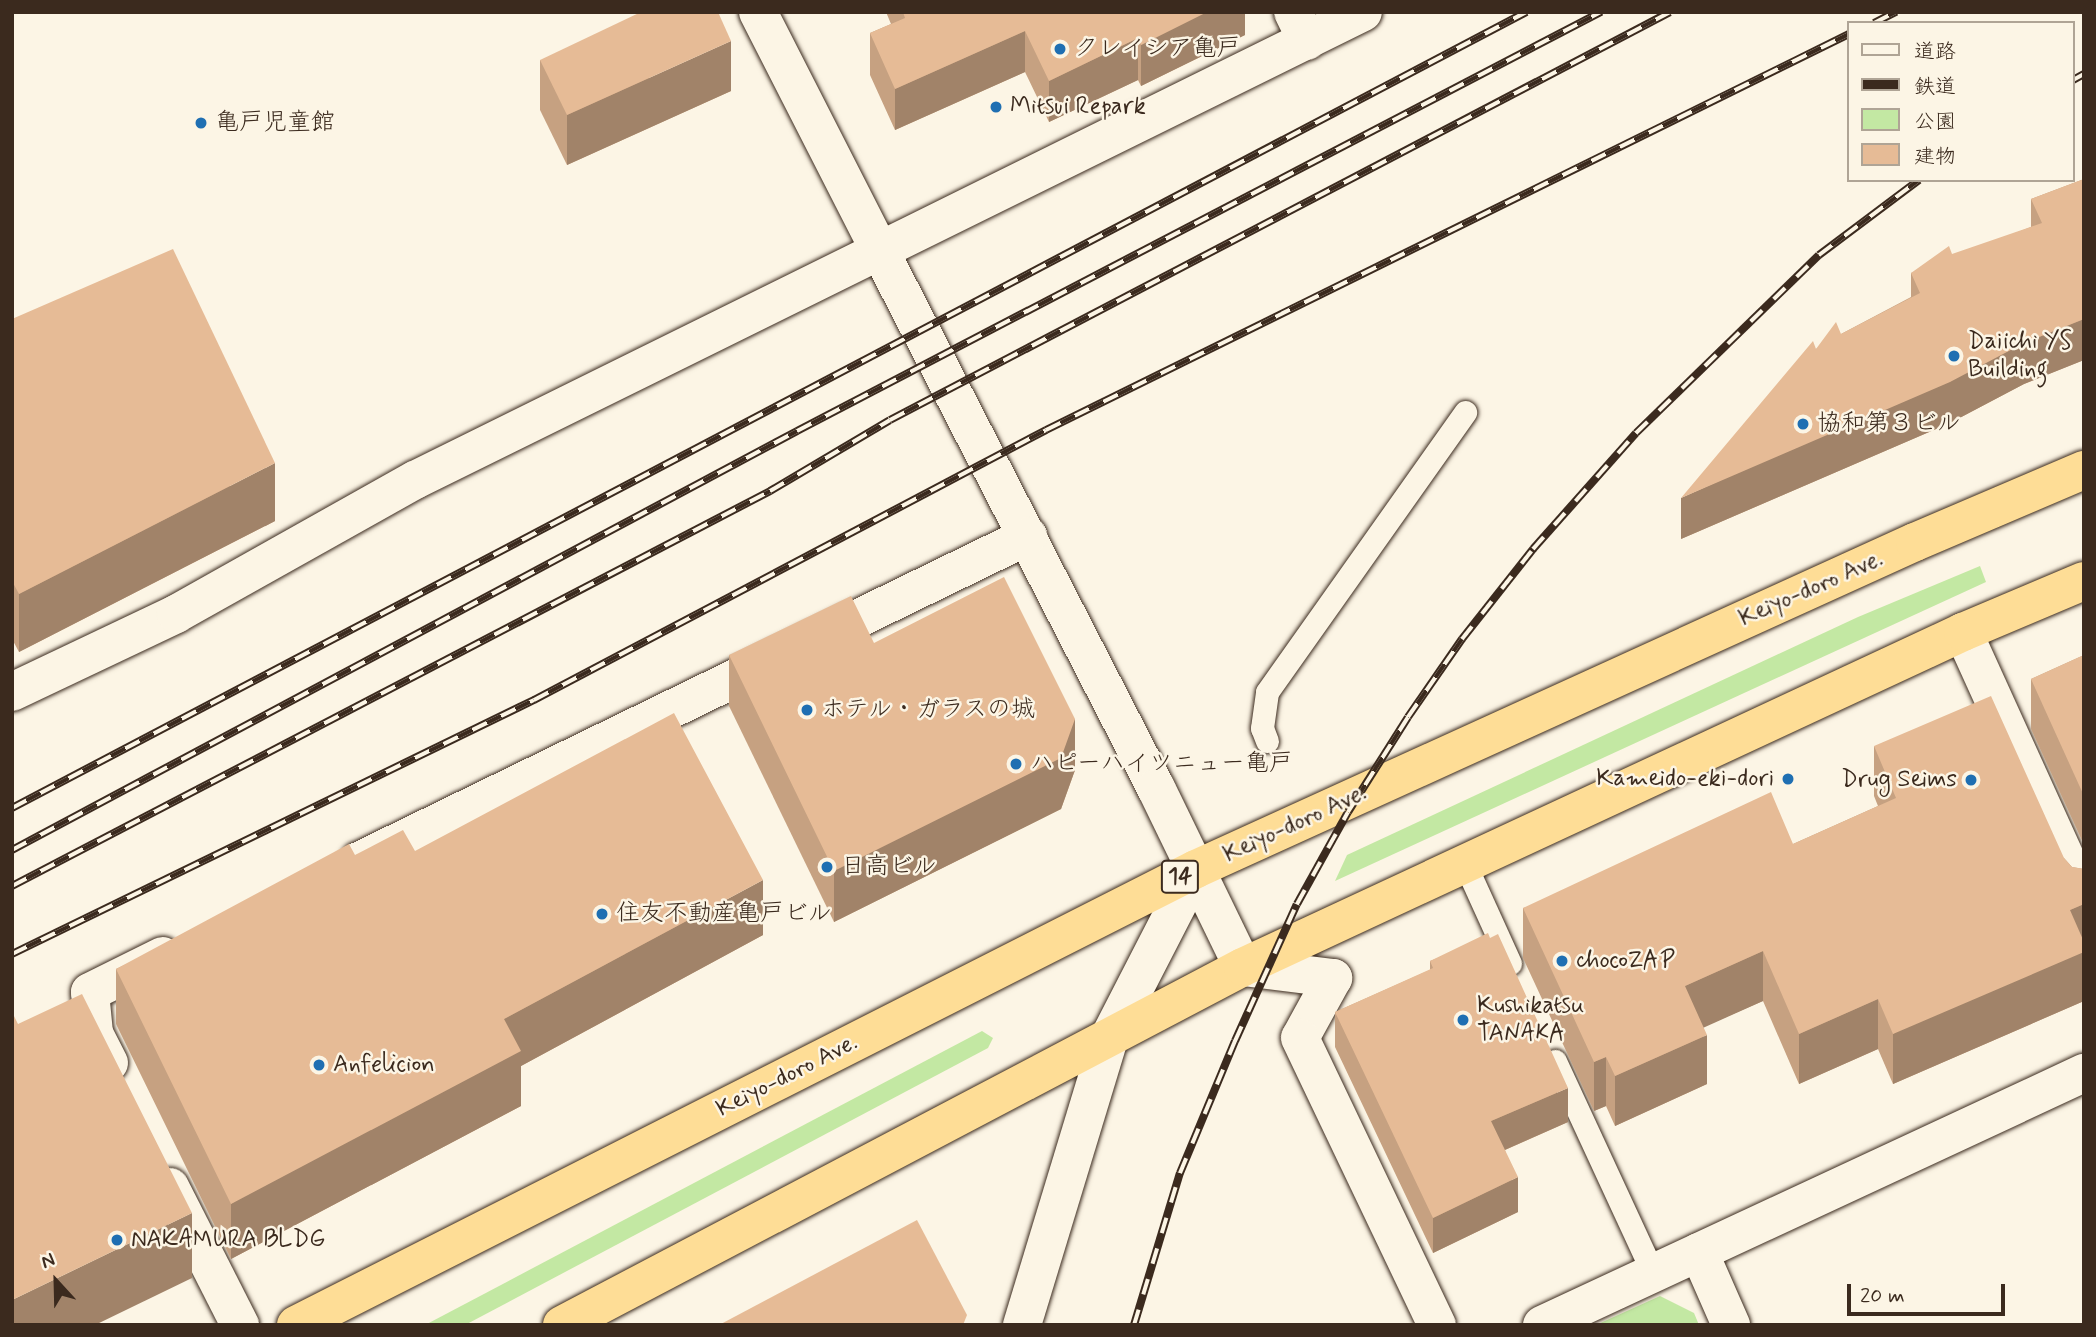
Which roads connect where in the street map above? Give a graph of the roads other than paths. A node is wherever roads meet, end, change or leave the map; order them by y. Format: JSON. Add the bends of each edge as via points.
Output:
{"nodes":[{"id":1,"x":758,"y":12,"type":"edge"},
{"id":2,"x":1363,"y":12,"type":"edge"},
{"id":3,"x":1300,"y":27,"type":"edge"},
{"id":4,"x":881,"y":253,"type":"junction"},
{"id":5,"x":1465,"y":412,"type":"dead end"},
{"id":6,"x":2084,"y":470,"type":"edge"},
{"id":7,"x":1028,"y":536,"type":"junction"},
{"id":8,"x":2084,"y":581,"type":"edge"},
{"id":9,"x":1963,"y":632,"type":"junction"},
{"id":10,"x":12,"y":692,"type":"edge"},
{"id":11,"x":1267,"y":741,"type":"dead end"},
{"id":12,"x":1465,"y":864,"type":"junction"},
{"id":13,"x":1196,"y":869,"type":"junction"},
{"id":14,"x":329,"y":875,"type":"edge"},
{"id":15,"x":2084,"y":899,"type":"edge"},
{"id":16,"x":191,"y":943,"type":"edge"},
{"id":17,"x":1243,"y":967,"type":"junction"},
{"id":18,"x":1523,"y":990,"type":"edge"},
{"id":19,"x":1110,"y":1036,"type":"junction"},
{"id":20,"x":1545,"y":1040,"type":"edge"},
{"id":21,"x":2084,"y":1073,"type":"edge"},
{"id":22,"x":124,"y":1094,"type":"edge"},
{"id":23,"x":155,"y":1156,"type":"edge"},
{"id":24,"x":1699,"y":1252,"type":"junction"},
{"id":25,"x":1653,"y":1273,"type":"junction"},
{"id":26,"x":240,"y":1325,"type":"edge"},
{"id":27,"x":296,"y":1325,"type":"edge"},
{"id":28,"x":562,"y":1325,"type":"edge"},
{"id":29,"x":1022,"y":1325,"type":"edge"},
{"id":30,"x":1437,"y":1325,"type":"edge"},
{"id":31,"x":1542,"y":1325,"type":"edge"},
{"id":32,"x":1731,"y":1325,"type":"edge"}],
"edges":[{"from":1,"to":4,"type":"street"},
{"from":2,"to":3,"type":"street"},
{"from":3,"to":4,"type":"street"},
{"from":4,"to":7,"type":"street"},
{"from":4,"to":10,"type":"street","via":[[415,480],[176,614]]},
{"from":5,"to":11,"type":"lane","via":[[1267,692],[1262,728]]},
{"from":6,"to":13,"type":"highway","name":"Keiyo-doro Ave.","number":"14","via":[[1915,542]]},
{"from":7,"to":13,"type":"street"},
{"from":7,"to":14,"type":"street"},
{"from":8,"to":9,"type":"highway"},
{"from":9,"to":12,"type":"highway"},
{"from":9,"to":15,"type":"street"},
{"from":12,"to":17,"type":"highway"},
{"from":12,"to":18,"type":"lane"},
{"from":13,"to":17,"type":"street"},
{"from":13,"to":19,"type":"street"},
{"from":13,"to":27,"type":"highway","name":"Keiyo-doro Ave.","number":"14"},
{"from":16,"to":22,"type":"street","via":[[90,992],[94,1034]]},
{"from":17,"to":19,"type":"highway"},
{"from":17,"to":30,"type":"street","via":[[1333,978],[1300,1038]]},
{"from":19,"to":28,"type":"highway"},
{"from":19,"to":29,"type":"street"},
{"from":20,"to":25,"type":"lane"},
{"from":21,"to":24,"type":"street"},
{"from":23,"to":26,"type":"street"},
{"from":24,"to":25,"type":"street"},
{"from":24,"to":32,"type":"street"},
{"from":25,"to":31,"type":"street"}]}
